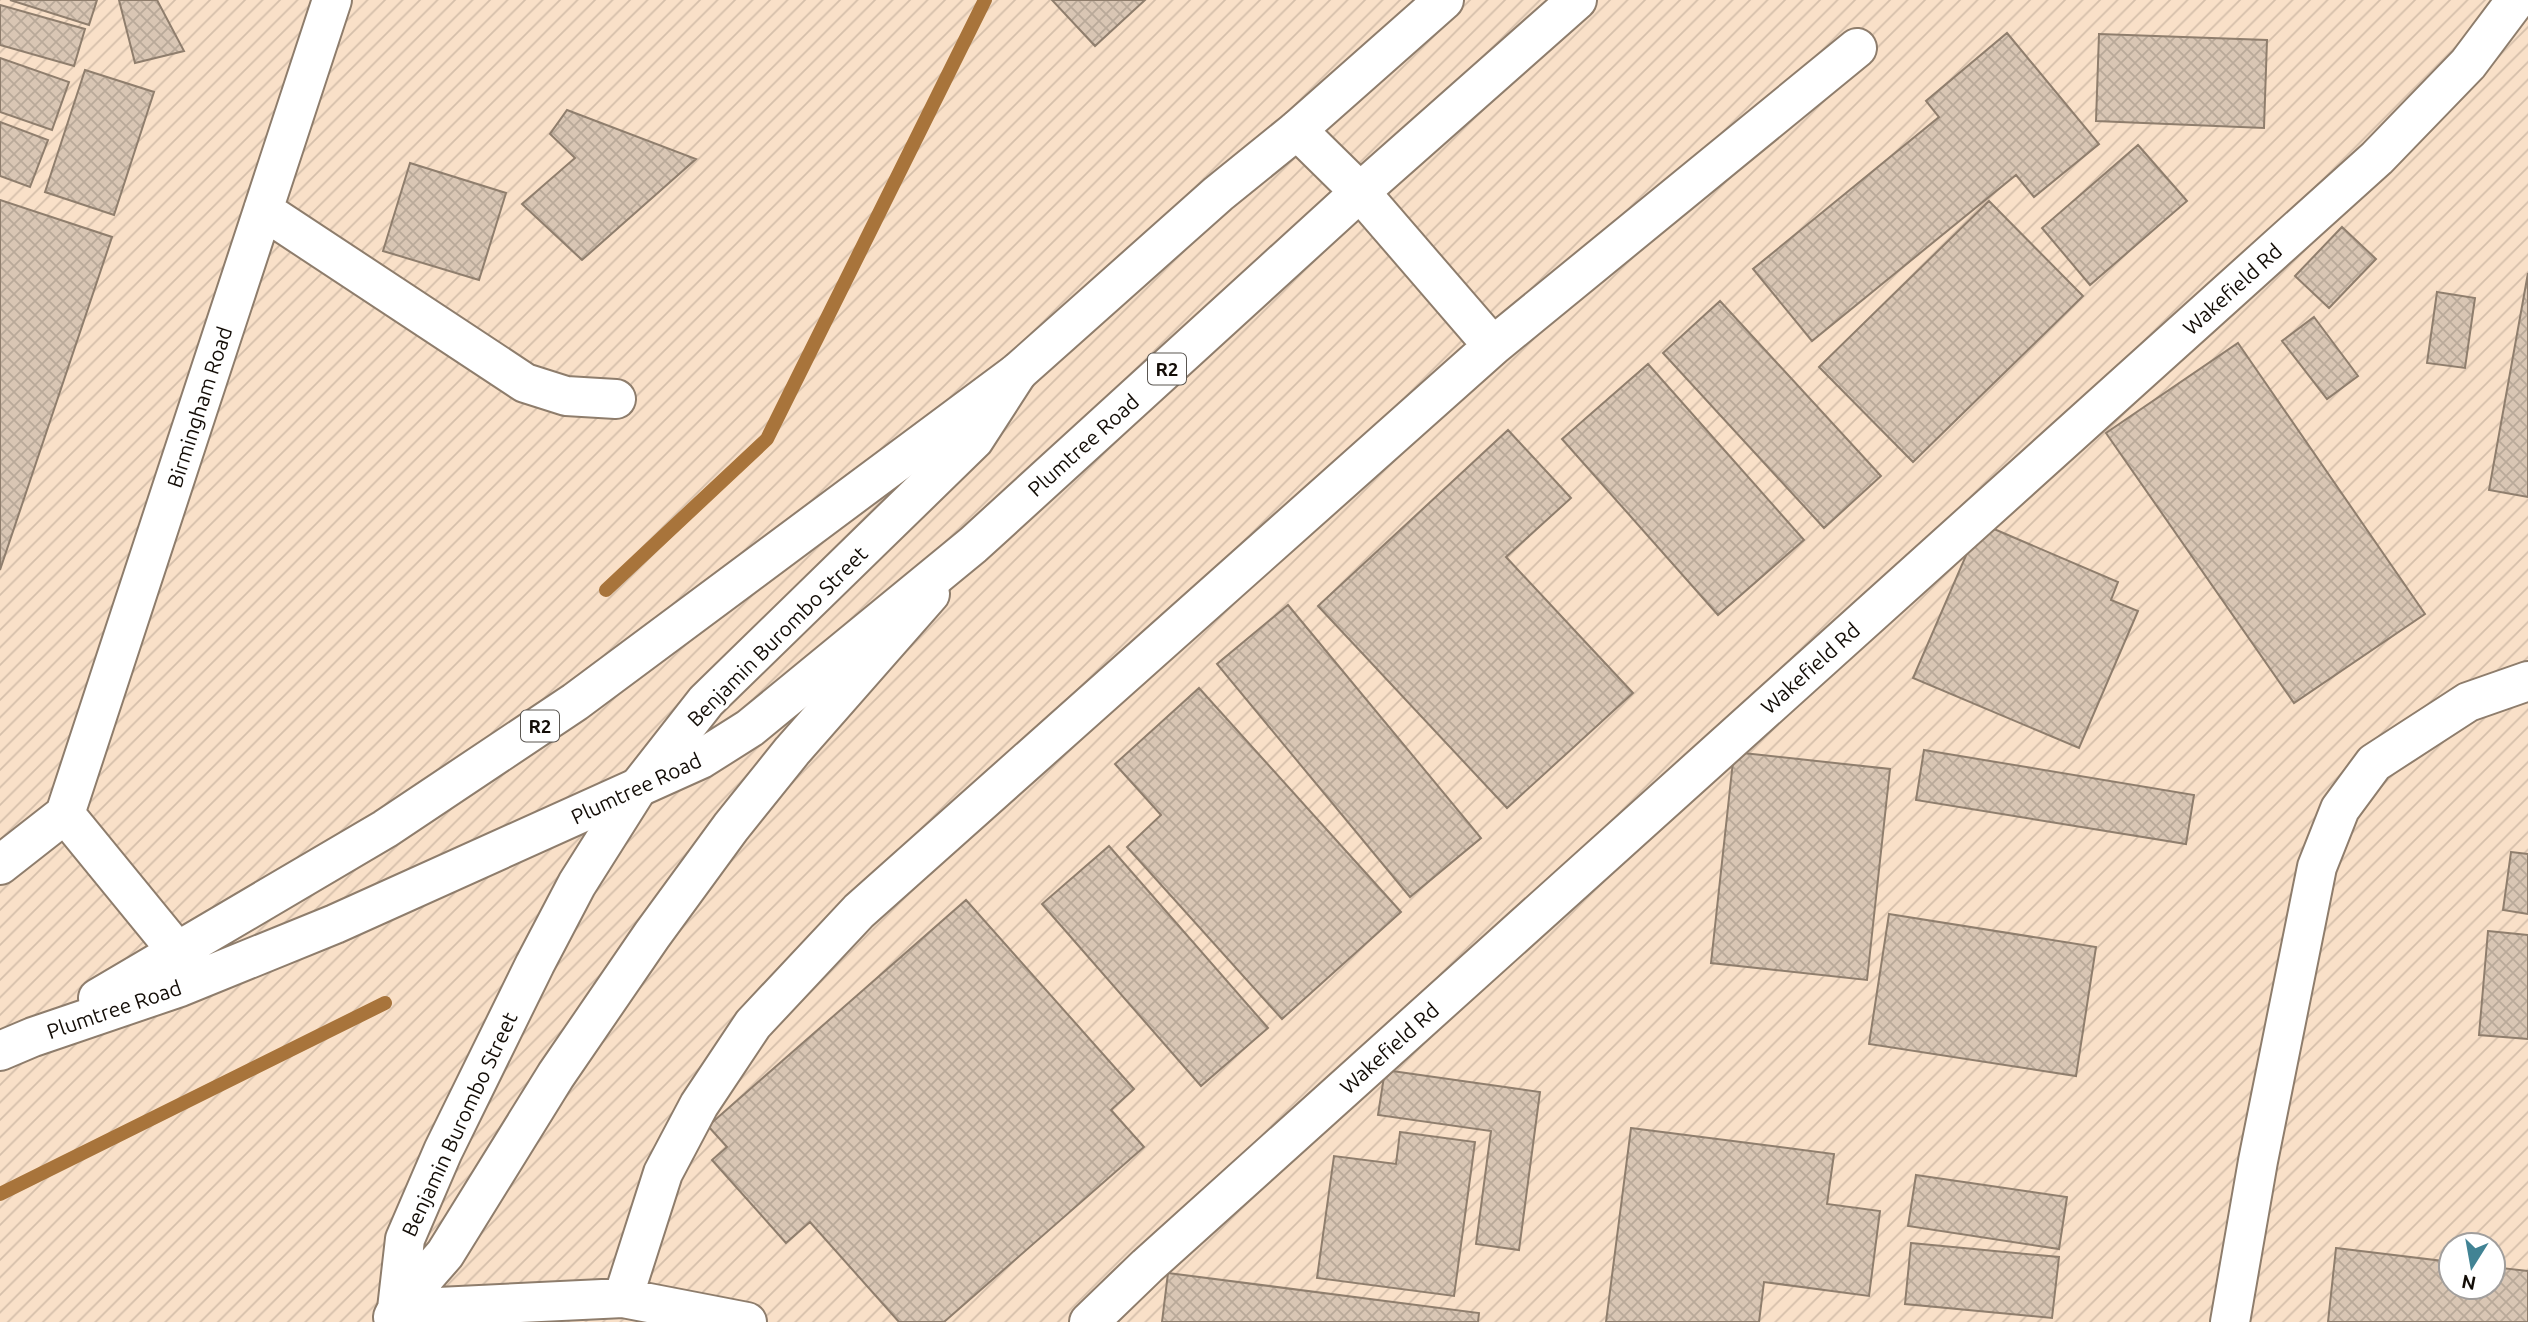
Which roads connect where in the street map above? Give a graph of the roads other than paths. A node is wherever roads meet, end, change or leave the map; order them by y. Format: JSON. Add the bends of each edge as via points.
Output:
{"nodes":[{"id":1,"x":332,"y":0,"type":"edge"},
{"id":2,"x":1444,"y":0,"type":"edge"},
{"id":3,"x":1577,"y":0,"type":"edge"},
{"id":4,"x":2515,"y":0,"type":"edge"},
{"id":5,"x":1857,"y":48,"type":"dead end"},
{"id":6,"x":1297,"y":130,"type":"junction"},
{"id":7,"x":1360,"y":192,"type":"junction"},
{"id":8,"x":263,"y":210,"type":"junction"},
{"id":9,"x":1493,"y":346,"type":"junction"},
{"id":10,"x":1018,"y":372,"type":"junction"},
{"id":11,"x":615,"y":399,"type":"dead end"},
{"id":12,"x":973,"y":545,"type":"junction"},
{"id":13,"x":2528,"y":681,"type":"edge"},
{"id":14,"x":637,"y":789,"type":"junction"},
{"id":15,"x":65,"y":814,"type":"junction"},
{"id":16,"x":0,"y":865,"type":"edge"},
{"id":17,"x":177,"y":951,"type":"junction"},
{"id":18,"x":17,"y":1044,"type":"edge"},
{"id":19,"x":623,"y":1298,"type":"junction"},
{"id":20,"x":394,"y":1316,"type":"edge"},
{"id":21,"x":747,"y":1322,"type":"edge"},
{"id":22,"x":1090,"y":1322,"type":"edge"},
{"id":23,"x":2230,"y":1322,"type":"edge"}],
"edges":[{"from":1,"to":8,"type":"main road","name":"Birmingham Road"},
{"from":2,"to":6,"type":"main road","name":"Plumtree Road","number":"R2"},
{"from":3,"to":7,"type":"main road","name":"Plumtree Road","number":"R2"},
{"from":4,"to":22,"type":"main road","name":"Wakefield Rd","via":[[2469,64],[2377,158]]},
{"from":5,"to":9,"type":"main road"},
{"from":6,"to":7,"type":"main road"},
{"from":6,"to":10,"type":"main road","name":"Plumtree Road","number":"R2"},
{"from":7,"to":9,"type":"main road"},
{"from":7,"to":12,"type":"main road","name":"Plumtree Road","number":"R2"},
{"from":8,"to":11,"type":"main road","via":[[525,383],[566,396]]},
{"from":8,"to":15,"type":"main road","name":"Birmingham Road"},
{"from":9,"to":19,"type":"main road","via":[[859,911],[753,1024],[699,1105],[663,1173]]},
{"from":10,"to":14,"type":"main road","name":"Benjamin Burombo Street","via":[[974,440],[706,701]]},
{"from":10,"to":17,"type":"main road","name":"Plumtree Road","number":"R2","via":[[575,702],[385,828]]},
{"from":12,"to":14,"type":"main road","name":"Plumtree Road","number":"R2","via":[[750,728],[701,759]]},
{"from":12,"to":20,"type":"main road","name":"Benjamin Burombo Street","via":[[731,827],[555,1074],[445,1254]]},
{"from":13,"to":23,"type":"main road","via":[[2468,702],[2374,763],[2340,809],[2317,867]]},
{"from":14,"to":18,"type":"main road","name":"Plumtree Road","number":"R2","via":[[335,924],[180,987]]},
{"from":14,"to":20,"type":"main road","name":"Benjamin Burombo Street","via":[[577,884],[443,1151],[405,1239]]},
{"from":15,"to":16,"type":"main road"},
{"from":15,"to":17,"type":"main road"},
{"from":17,"to":18,"type":"main road","name":"Plumtree Road","number":"R2"},
{"from":19,"to":20,"type":"main road"},
{"from":19,"to":21,"type":"main road"}]}
